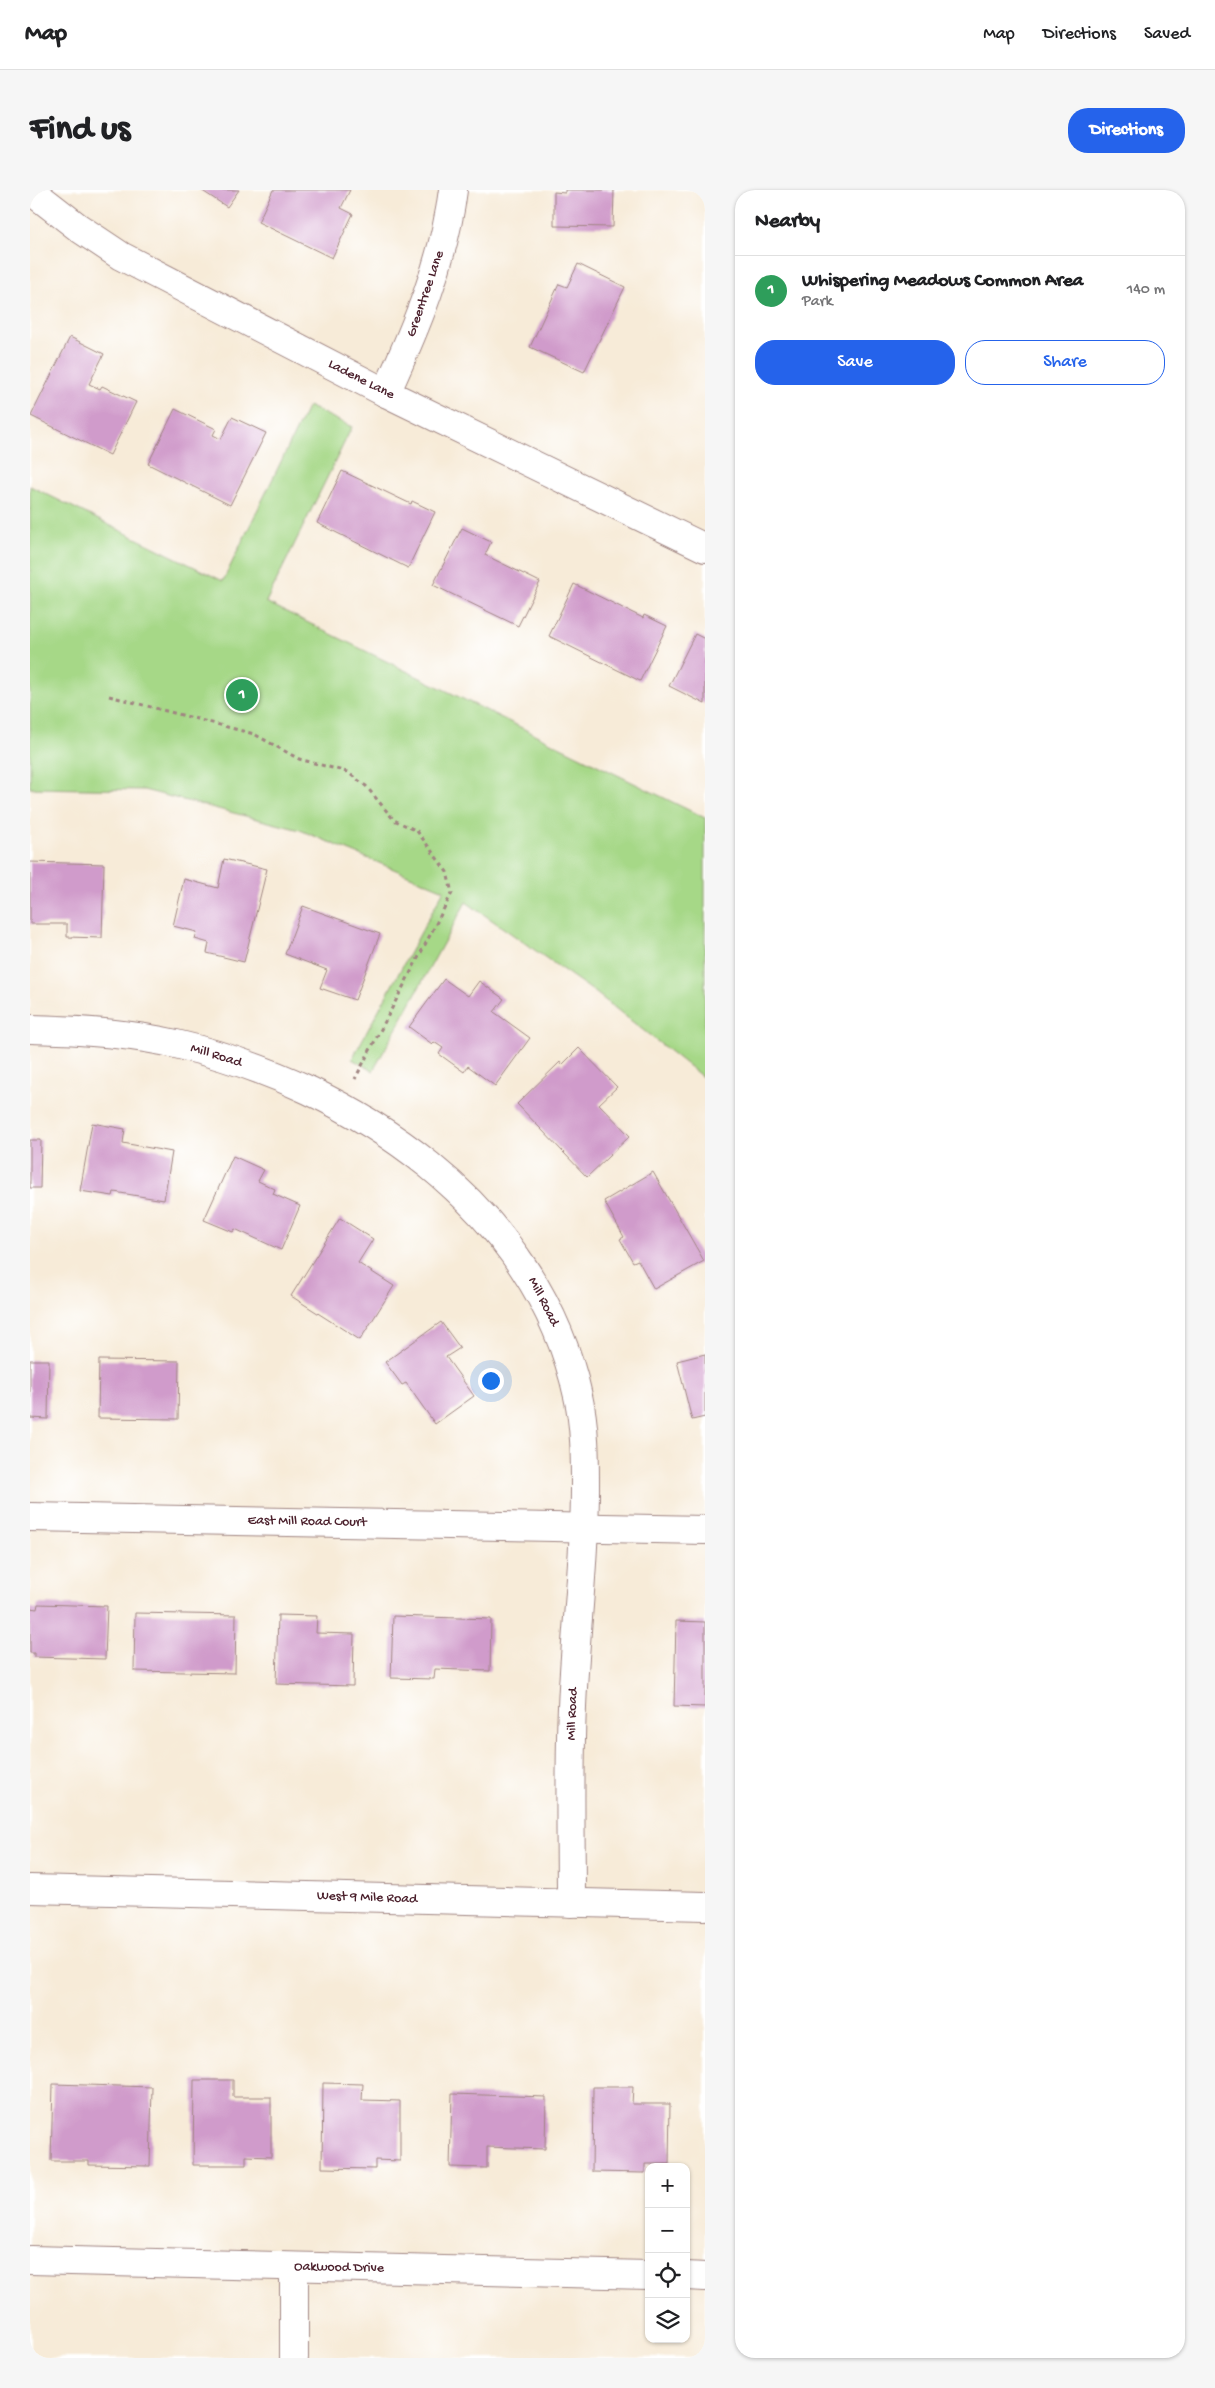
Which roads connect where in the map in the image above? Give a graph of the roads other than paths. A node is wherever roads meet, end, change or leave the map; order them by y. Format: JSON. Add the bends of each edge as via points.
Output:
{"nodes":[{"id":1,"x":30,"y":190,"type":"edge"},
{"id":2,"x":453,"y":190,"type":"edge"},
{"id":3,"x":386,"y":393,"type":"junction"},
{"id":4,"x":705,"y":548,"type":"edge"},
{"id":5,"x":30,"y":1029,"type":"edge"},
{"id":6,"x":30,"y":1517,"type":"edge"},
{"id":7,"x":585,"y":1526,"type":"junction"},
{"id":8,"x":705,"y":1530,"type":"edge"},
{"id":9,"x":30,"y":1888,"type":"edge"},
{"id":10,"x":571,"y":1903,"type":"junction"},
{"id":11,"x":705,"y":1906,"type":"edge"},
{"id":12,"x":30,"y":2260,"type":"edge"},
{"id":13,"x":294,"y":2267,"type":"junction"},
{"id":14,"x":645,"y":2275,"type":"edge"},
{"id":15,"x":690,"y":2276,"type":"edge"},
{"id":16,"x":705,"y":2276,"type":"edge"},
{"id":17,"x":294,"y":2358,"type":"edge"}],
"edges":[{"from":1,"to":3,"type":"street","name":"Ladene Lane","via":[[121,256]]},
{"from":2,"to":3,"type":"street","name":"Greentree Lane","via":[[434,280]]},
{"from":3,"to":4,"type":"street","name":"Ladene Lane"},
{"from":5,"to":7,"type":"street","name":"Mill Road","via":[[118,1035],[176,1044],[251,1067],[340,1106],[429,1165],[465,1197],[496,1228],[530,1274],[560,1336],[578,1397],[583,1430]]},
{"from":6,"to":7,"type":"street","name":"East Mill Road Court"},
{"from":7,"to":8,"type":"street","name":"East Mill Road Court"},
{"from":7,"to":10,"type":"street","name":"Mill Road","via":[[572,1708]]},
{"from":9,"to":10,"type":"street","name":"West 9 Mile Road"},
{"from":10,"to":11,"type":"street","name":"West 9 Mile Road"},
{"from":12,"to":13,"type":"street","name":"Oakwood Drive"},
{"from":13,"to":14,"type":"street","name":"Oakwood Drive"},
{"from":13,"to":17,"type":"street"},
{"from":15,"to":16,"type":"street"}]}
